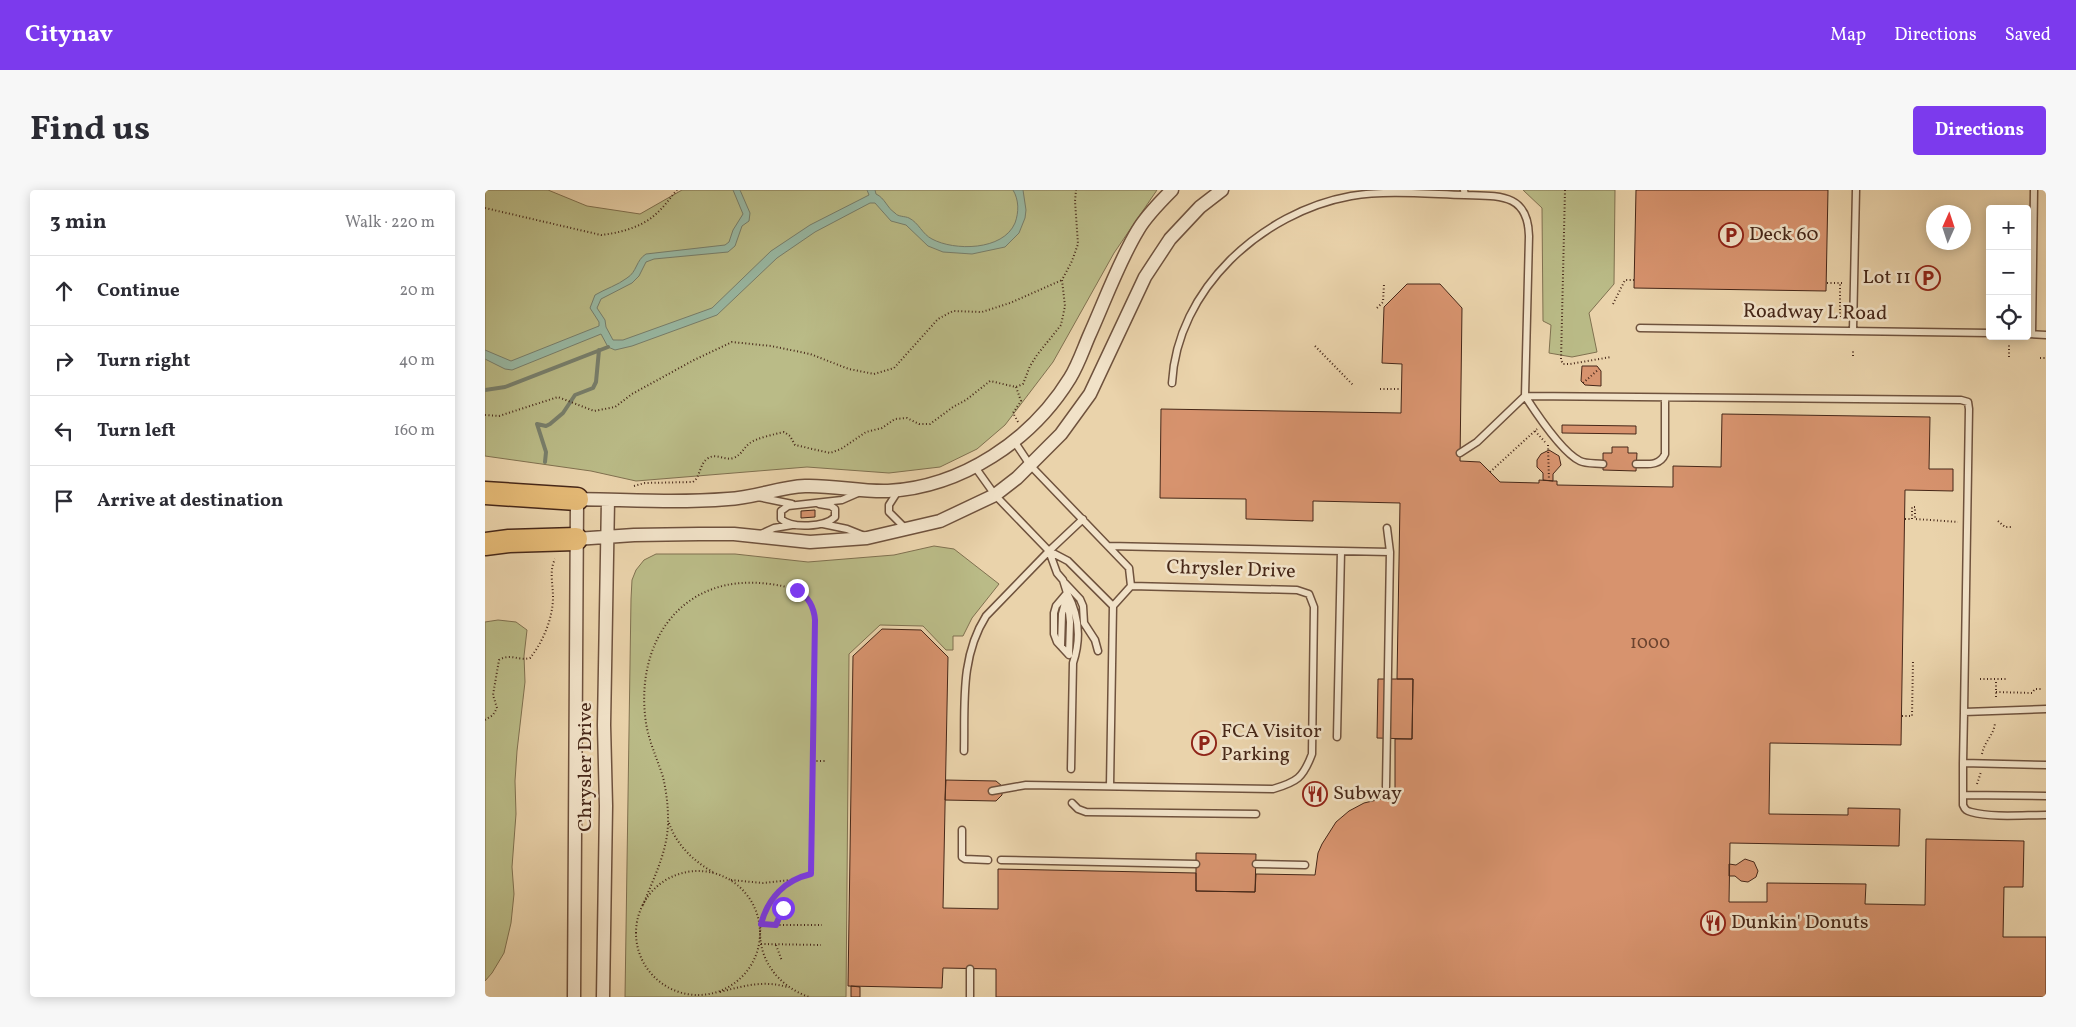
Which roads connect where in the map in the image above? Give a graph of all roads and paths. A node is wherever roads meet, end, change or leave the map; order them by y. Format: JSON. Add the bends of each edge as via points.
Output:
{"nodes":[{"id":1,"x":677,"y":190,"type":"edge"},
{"id":2,"x":1076,"y":190,"type":"edge"},
{"id":3,"x":1172,"y":190,"type":"edge"},
{"id":4,"x":1222,"y":190,"type":"edge"},
{"id":5,"x":1565,"y":190,"type":"edge"},
{"id":6,"x":1856,"y":190,"type":"edge"},
{"id":7,"x":2034,"y":190,"type":"edge"},
{"id":8,"x":1465,"y":192,"type":"edge"},
{"id":9,"x":485,"y":208,"type":"edge"},
{"id":10,"x":1062,"y":280,"type":"junction"},
{"id":11,"x":1634,"y":280,"type":"dead end"},
{"id":12,"x":1827,"y":283,"type":"dead end"},
{"id":13,"x":1840,"y":283,"type":"junction"},
{"id":14,"x":1847,"y":283,"type":"dead end"},
{"id":15,"x":1384,"y":284,"type":"dead end"},
{"id":16,"x":2030,"y":295,"type":"edge"},
{"id":17,"x":1613,"y":304,"type":"dead end"},
{"id":18,"x":1377,"y":308,"type":"dead end"},
{"id":19,"x":1840,"y":317,"type":"dead end"},
{"id":20,"x":1640,"y":328,"type":"dead end"},
{"id":21,"x":1853,"y":330,"type":"junction"},
{"id":22,"x":1986,"y":333,"type":"edge"},
{"id":23,"x":2031,"y":334,"type":"edge"},
{"id":24,"x":2046,"y":335,"type":"edge"},
{"id":25,"x":2009,"y":343,"type":"dead end"},
{"id":26,"x":1315,"y":346,"type":"dead end"},
{"id":27,"x":1853,"y":349,"type":"dead end"},
{"id":28,"x":1853,"y":356,"type":"dead end"},
{"id":29,"x":2009,"y":357,"type":"dead end"},
{"id":30,"x":1611,"y":358,"type":"dead end"},
{"id":31,"x":2040,"y":358,"type":"dead end"},
{"id":32,"x":2046,"y":358,"type":"edge"},
{"id":33,"x":1599,"y":369,"type":"dead end"},
{"id":34,"x":1172,"y":383,"type":"dead end"},
{"id":35,"x":1583,"y":383,"type":"dead end"},
{"id":36,"x":1354,"y":386,"type":"dead end"},
{"id":37,"x":1016,"y":387,"type":"junction"},
{"id":38,"x":1380,"y":389,"type":"dead end"},
{"id":39,"x":1401,"y":389,"type":"dead end"},
{"id":40,"x":1525,"y":396,"type":"junction"},
{"id":41,"x":1665,"y":398,"type":"junction"},
{"id":42,"x":485,"y":415,"type":"edge"},
{"id":43,"x":1017,"y":422,"type":"dead end"},
{"id":44,"x":1013,"y":442,"type":"junction"},
{"id":45,"x":1460,"y":453,"type":"dead end"},
{"id":46,"x":1603,"y":464,"type":"dead end"},
{"id":47,"x":1637,"y":464,"type":"dead end"},
{"id":48,"x":1030,"y":465,"type":"junction"},
{"id":49,"x":975,"y":467,"type":"junction"},
{"id":50,"x":1491,"y":472,"type":"dead end"},
{"id":51,"x":1549,"y":480,"type":"dead end"},
{"id":52,"x":634,"y":486,"type":"dead end"},
{"id":53,"x":863,"y":490,"type":"junction"},
{"id":54,"x":899,"y":490,"type":"junction"},
{"id":55,"x":485,"y":493,"type":"edge"},
{"id":56,"x":995,"y":495,"type":"junction"},
{"id":57,"x":755,"y":496,"type":"junction"},
{"id":58,"x":577,"y":499,"type":"junction"},
{"id":59,"x":607,"y":500,"type":"junction"},
{"id":60,"x":796,"y":504,"type":"junction"},
{"id":61,"x":819,"y":504,"type":"junction"},
{"id":62,"x":485,"y":505,"type":"edge"},
{"id":63,"x":1083,"y":519,"type":"junction"},
{"id":64,"x":1905,"y":519,"type":"dead end"},
{"id":65,"x":1998,"y":521,"type":"dead end"},
{"id":66,"x":1959,"y":522,"type":"dead end"},
{"id":67,"x":797,"y":524,"type":"junction"},
{"id":68,"x":820,"y":524,"type":"junction"},
{"id":69,"x":2011,"y":527,"type":"dead end"},
{"id":70,"x":1387,"y":528,"type":"dead end"},
{"id":71,"x":907,"y":530,"type":"junction"},
{"id":72,"x":755,"y":536,"type":"junction"},
{"id":73,"x":607,"y":537,"type":"junction"},
{"id":74,"x":867,"y":538,"type":"junction"},
{"id":75,"x":576,"y":539,"type":"junction"},
{"id":76,"x":485,"y":544,"type":"edge"},
{"id":77,"x":1108,"y":546,"type":"junction"},
{"id":78,"x":1049,"y":551,"type":"junction"},
{"id":79,"x":1341,"y":551,"type":"junction"},
{"id":80,"x":1390,"y":552,"type":"junction"},
{"id":81,"x":555,"y":559,"type":"dead end"},
{"id":82,"x":1063,"y":580,"type":"junction"},
{"id":83,"x":1131,"y":586,"type":"junction"},
{"id":84,"x":1067,"y":593,"type":"junction"},
{"id":85,"x":1113,"y":606,"type":"junction"},
{"id":86,"x":1098,"y":651,"type":"dead end"},
{"id":87,"x":1069,"y":655,"type":"junction"},
{"id":88,"x":1913,"y":661,"type":"dead end"},
{"id":89,"x":1073,"y":663,"type":"junction"},
{"id":90,"x":1980,"y":679,"type":"dead end"},
{"id":91,"x":1996,"y":679,"type":"junction"},
{"id":92,"x":2007,"y":679,"type":"dead end"},
{"id":93,"x":2043,"y":689,"type":"dead end"},
{"id":94,"x":1996,"y":692,"type":"junction"},
{"id":95,"x":1995,"y":697,"type":"dead end"},
{"id":96,"x":2046,"y":709,"type":"edge"},
{"id":97,"x":1964,"y":712,"type":"junction"},
{"id":98,"x":1901,"y":716,"type":"dead end"},
{"id":99,"x":485,"y":720,"type":"edge"},
{"id":100,"x":1995,"y":723,"type":"dead end"},
{"id":101,"x":1337,"y":737,"type":"dead end"},
{"id":102,"x":964,"y":751,"type":"dead end"},
{"id":103,"x":1982,"y":756,"type":"dead end"},
{"id":104,"x":813,"y":761,"type":"junction"},
{"id":105,"x":825,"y":761,"type":"dead end"},
{"id":106,"x":1963,"y":763,"type":"junction"},
{"id":107,"x":2046,"y":764,"type":"edge"},
{"id":108,"x":1071,"y":769,"type":"dead end"},
{"id":109,"x":1981,"y":771,"type":"dead end"},
{"id":110,"x":1977,"y":784,"type":"dead end"},
{"id":111,"x":1110,"y":786,"type":"junction"},
{"id":112,"x":1386,"y":787,"type":"dead end"},
{"id":113,"x":993,"y":791,"type":"dead end"},
{"id":114,"x":1963,"y":795,"type":"junction"},
{"id":115,"x":2046,"y":796,"type":"edge"},
{"id":116,"x":1072,"y":803,"type":"dead end"},
{"id":117,"x":1256,"y":814,"type":"dead end"},
{"id":118,"x":668,"y":815,"type":"junction"},
{"id":119,"x":2046,"y":815,"type":"edge"},
{"id":120,"x":962,"y":830,"type":"dead end"},
{"id":121,"x":988,"y":860,"type":"dead end"},
{"id":122,"x":1001,"y":860,"type":"dead end"},
{"id":123,"x":1196,"y":864,"type":"dead end"},
{"id":124,"x":1256,"y":864,"type":"dead end"},
{"id":125,"x":1305,"y":865,"type":"dead end"},
{"id":126,"x":723,"y":877,"type":"junction"},
{"id":127,"x":796,"y":879,"type":"junction"},
{"id":128,"x":643,"y":905,"type":"junction"},
{"id":129,"x":783,"y":908,"type":"dead end"},
{"id":130,"x":761,"y":924,"type":"junction"},
{"id":131,"x":776,"y":925,"type":"junction"},
{"id":132,"x":822,"y":925,"type":"dead end"},
{"id":133,"x":761,"y":934,"type":"junction"},
{"id":134,"x":761,"y":944,"type":"junction"},
{"id":135,"x":776,"y":944,"type":"junction"},
{"id":136,"x":821,"y":945,"type":"dead end"},
{"id":137,"x":782,"y":961,"type":"dead end"},
{"id":138,"x":970,"y":969,"type":"dead end"},
{"id":139,"x":792,"y":990,"type":"junction"},
{"id":140,"x":711,"y":994,"type":"junction"},
{"id":141,"x":574,"y":997,"type":"edge"},
{"id":142,"x":603,"y":997,"type":"edge"},
{"id":143,"x":809,"y":997,"type":"edge"},
{"id":144,"x":970,"y":997,"type":"edge"}],
"edges":[{"from":1,"to":9,"type":"path","via":[[655,215],[634,227],[601,235]]},
{"from":2,"to":10,"type":"path","via":[[1078,244]]},
{"from":3,"to":44,"type":"street","via":[[1138,230],[1070,377],[1050,406]]},
{"from":4,"to":48,"type":"street","via":[[1169,239],[1145,277],[1090,394],[1061,434]]},
{"from":5,"to":30,"type":"path","via":[[1561,360],[1563,364],[1570,364]]},
{"from":6,"to":21,"type":"lane"},
{"from":7,"to":16,"type":"lane"},
{"from":8,"to":34,"type":"lane","via":[[1353,196],[1301,211],[1268,229],[1233,258],[1199,302],[1180,342]]},
{"from":8,"to":40,"type":"lane","via":[[1511,200],[1524,212],[1527,221],[1529,273]]},
{"from":10,"to":37,"type":"path","via":[[1065,306],[1061,324],[1030,366],[1023,384]]},
{"from":10,"to":42,"type":"path","via":[[982,312],[953,311],[937,319],[894,368],[874,374],[849,370],[810,354],[732,342],[632,394],[615,407],[594,411],[558,398],[499,416]]},
{"from":11,"to":17,"type":"path","via":[[1625,280]]},
{"from":12,"to":13,"type":"path"},
{"from":13,"to":14,"type":"path"},
{"from":13,"to":19,"type":"path"},
{"from":15,"to":18,"type":"path","via":[[1383,302]]},
{"from":20,"to":21,"type":"lane","name":"Roadway L Road"},
{"from":21,"to":22,"type":"lane","name":"Roadway L Road"},
{"from":23,"to":24,"type":"lane"},
{"from":25,"to":29,"type":"path"},
{"from":26,"to":36,"type":"path"},
{"from":27,"to":28,"type":"path"},
{"from":31,"to":32,"type":"path"},
{"from":33,"to":35,"type":"path"},
{"from":37,"to":43,"type":"path","via":[[1021,401],[1013,413]]},
{"from":37,"to":52,"type":"path","via":[[990,381],[930,424],[919,424],[907,418],[895,419],[878,431],[866,432],[835,452],[795,445],[783,432],[754,440],[741,454],[731,459],[711,457],[693,482]]},
{"from":38,"to":39,"type":"path"},
{"from":40,"to":41,"type":"lane"},
{"from":40,"to":45,"type":"lane","via":[[1477,442]]},
{"from":40,"to":46,"type":"lane","via":[[1543,423],[1574,457],[1584,462]]},
{"from":41,"to":47,"type":"lane","via":[[1665,454],[1657,464]]},
{"from":41,"to":97,"type":"lane","via":[[1968,402]]},
{"from":44,"to":48,"type":"lane"},
{"from":44,"to":49,"type":"street"},
{"from":48,"to":56,"type":"street"},
{"from":48,"to":63,"type":"lane"},
{"from":49,"to":54,"type":"street","via":[[943,480]]},
{"from":49,"to":56,"type":"lane"},
{"from":50,"to":51,"type":"path","via":[[1536,430],[1549,446]]},
{"from":53,"to":54,"type":"street"},
{"from":53,"to":57,"type":"street","via":[[806,486]]},
{"from":53,"to":61,"type":"lane","via":[[842,500]]},
{"from":54,"to":71,"type":"lane","via":[[889,505],[889,512]]},
{"from":55,"to":58,"type":"highway"},
{"from":56,"to":71,"type":"street","via":[[940,521]]},
{"from":56,"to":78,"type":"lane"},
{"from":57,"to":59,"type":"street","via":[[719,500]]},
{"from":57,"to":60,"type":"lane"},
{"from":58,"to":59,"type":"street"},
{"from":58,"to":62,"type":"highway"},
{"from":58,"to":75,"type":"street","name":"Chrysler Drive"},
{"from":59,"to":73,"type":"street","name":"Chrysler Drive"},
{"from":60,"to":61,"type":"lane"},
{"from":60,"to":67,"type":"lane","via":[[784,508],[781,515],[785,522]]},
{"from":61,"to":68,"type":"lane","via":[[835,508],[836,513],[832,521]]},
{"from":63,"to":77,"type":"lane"},
{"from":63,"to":78,"type":"lane"},
{"from":64,"to":66,"type":"path","via":[[1911,519],[1912,507],[1915,507],[1915,519]]},
{"from":65,"to":69,"type":"path","via":[[2005,527]]},
{"from":67,"to":68,"type":"lane"},
{"from":67,"to":72,"type":"lane"},
{"from":68,"to":74,"type":"lane","via":[[847,529]]},
{"from":70,"to":80,"type":"lane"},
{"from":71,"to":74,"type":"street"},
{"from":72,"to":73,"type":"street"},
{"from":72,"to":74,"type":"street","via":[[810,542]]},
{"from":73,"to":75,"type":"street"},
{"from":73,"to":142,"type":"street","name":"Chrysler Drive"},
{"from":75,"to":76,"type":"highway"},
{"from":75,"to":141,"type":"street","name":"Chrysler Drive"},
{"from":77,"to":79,"type":"lane"},
{"from":77,"to":83,"type":"lane","via":[[1129,568]]},
{"from":78,"to":82,"type":"lane"},
{"from":78,"to":85,"type":"lane","via":[[1068,561]]},
{"from":78,"to":102,"type":"lane","via":[[986,616],[973,640],[965,675]]},
{"from":79,"to":80,"type":"lane"},
{"from":79,"to":101,"type":"lane"},
{"from":80,"to":112,"type":"lane"},
{"from":81,"to":99,"type":"path","via":[[552,567],[552,608],[543,636],[527,660],[507,656],[499,660],[493,695],[497,708]]},
{"from":82,"to":84,"type":"lane"},
{"from":82,"to":86,"type":"lane","via":[[1080,599],[1084,623]]},
{"from":83,"to":85,"type":"lane"},
{"from":83,"to":111,"type":"lane","name":"Chrysler Drive","via":[[1297,590],[1309,594],[1314,607],[1312,754],[1307,769],[1293,783],[1273,789]]},
{"from":84,"to":87,"type":"lane"},
{"from":84,"to":87,"type":"lane","via":[[1056,606],[1054,634]]},
{"from":84,"to":89,"type":"lane","via":[[1074,605],[1078,631]]},
{"from":85,"to":111,"type":"lane"},
{"from":87,"to":89,"type":"lane"},
{"from":88,"to":98,"type":"path","via":[[1912,716]]},
{"from":89,"to":108,"type":"lane"},
{"from":90,"to":91,"type":"path"},
{"from":91,"to":92,"type":"path"},
{"from":91,"to":94,"type":"path"},
{"from":93,"to":94,"type":"path"},
{"from":94,"to":95,"type":"path"},
{"from":96,"to":97,"type":"lane"},
{"from":97,"to":106,"type":"lane"},
{"from":100,"to":103,"type":"path"},
{"from":104,"to":105,"type":"path"},
{"from":104,"to":118,"type":"path","via":[[815,620],[807,598],[793,589],[765,584],[743,584],[708,592],[687,603],[671,617],[657,638],[646,667],[646,724],[663,779]]},
{"from":104,"to":127,"type":"path","via":[[811,874]]},
{"from":106,"to":107,"type":"lane"},
{"from":106,"to":114,"type":"lane"},
{"from":109,"to":110,"type":"path"},
{"from":111,"to":113,"type":"lane","name":"Chrysler Drive","via":[[1026,785]]},
{"from":114,"to":115,"type":"lane"},
{"from":114,"to":119,"type":"lane","via":[[1965,810],[1970,812]]},
{"from":116,"to":117,"type":"lane","via":[[1086,812]]},
{"from":118,"to":126,"type":"path","via":[[671,828],[685,850],[701,865]]},
{"from":118,"to":128,"type":"path","via":[[663,854]]},
{"from":120,"to":121,"type":"lane","via":[[963,857]]},
{"from":122,"to":123,"type":"lane"},
{"from":124,"to":125,"type":"lane"},
{"from":126,"to":127,"type":"path","via":[[757,883]]},
{"from":126,"to":128,"type":"path","via":[[700,872],[676,876],[661,884]]},
{"from":126,"to":133,"type":"path","via":[[739,886],[751,900]]},
{"from":127,"to":130,"type":"path","via":[[773,898]]},
{"from":128,"to":140,"type":"path","via":[[637,925],[637,943],[650,972],[665,986],[679,992]]},
{"from":129,"to":131,"type":"path"},
{"from":130,"to":131,"type":"path"},
{"from":130,"to":133,"type":"path"},
{"from":131,"to":132,"type":"path"},
{"from":133,"to":134,"type":"path"},
{"from":133,"to":140,"type":"path","via":[[757,955],[746,973],[730,986]]},
{"from":134,"to":135,"type":"path"},
{"from":134,"to":139,"type":"path","via":[[770,968]]},
{"from":135,"to":136,"type":"path"},
{"from":135,"to":137,"type":"path"},
{"from":138,"to":144,"type":"lane"},
{"from":139,"to":140,"type":"path","via":[[775,984],[759,984]]},
{"from":139,"to":143,"type":"path"}]}
